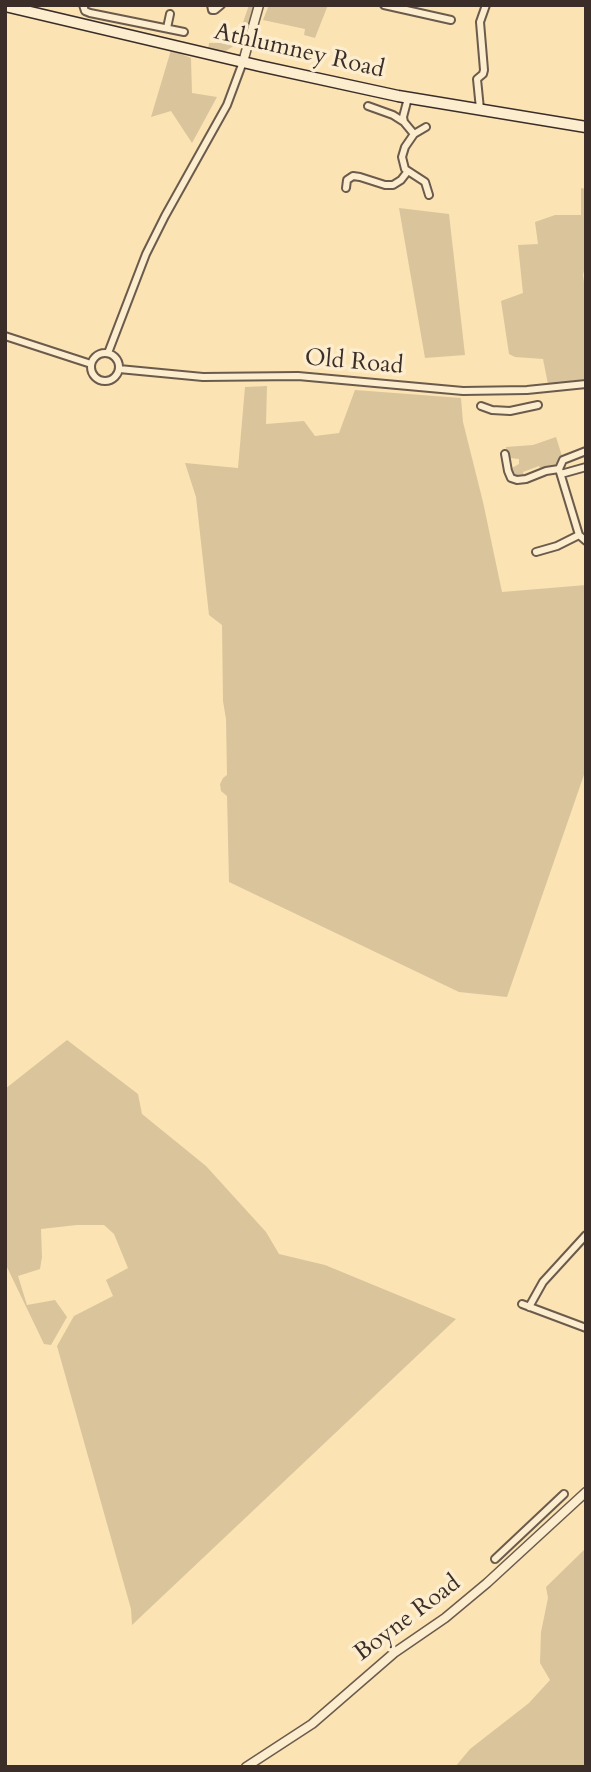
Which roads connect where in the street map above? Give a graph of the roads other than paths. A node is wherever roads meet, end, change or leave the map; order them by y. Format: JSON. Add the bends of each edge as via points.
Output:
{"nodes":[{"id":1,"x":83,"y":5,"type":"edge"},
{"id":2,"x":211,"y":5,"type":"edge"},
{"id":3,"x":220,"y":5,"type":"edge"},
{"id":4,"x":259,"y":5,"type":"edge"},
{"id":5,"x":384,"y":5,"type":"edge"},
{"id":6,"x":486,"y":5,"type":"edge"},
{"id":7,"x":5,"y":6,"type":"edge"},
{"id":8,"x":170,"y":14,"type":"dead end"},
{"id":9,"x":452,"y":20,"type":"dead end"},
{"id":10,"x":167,"y":28,"type":"junction"},
{"id":11,"x":184,"y":32,"type":"dead end"},
{"id":12,"x":243,"y":62,"type":"junction"},
{"id":13,"x":408,"y":98,"type":"junction"},
{"id":14,"x":368,"y":106,"type":"dead end"},
{"id":15,"x":480,"y":109,"type":"junction"},
{"id":16,"x":404,"y":122,"type":"junction"},
{"id":17,"x":426,"y":127,"type":"dead end"},
{"id":18,"x":586,"y":127,"type":"edge"},
{"id":19,"x":414,"y":134,"type":"junction"},
{"id":20,"x":408,"y":171,"type":"junction"},
{"id":21,"x":346,"y":188,"type":"dead end"},
{"id":22,"x":429,"y":195,"type":"dead end"},
{"id":23,"x":5,"y":336,"type":"edge"},
{"id":24,"x":108,"y":354,"type":"junction"},
{"id":25,"x":91,"y":364,"type":"junction"},
{"id":26,"x":118,"y":369,"type":"junction"},
{"id":27,"x":586,"y":384,"type":"edge"},
{"id":28,"x":527,"y":390,"type":"junction"},
{"id":29,"x":538,"y":405,"type":"dead end"},
{"id":30,"x":481,"y":406,"type":"dead end"},
{"id":31,"x":528,"y":408,"type":"junction"},
{"id":32,"x":586,"y":451,"type":"edge"},
{"id":33,"x":505,"y":454,"type":"dead end"},
{"id":34,"x":586,"y":467,"type":"edge"},
{"id":35,"x":560,"y":472,"type":"junction"},
{"id":36,"x":579,"y":535,"type":"junction"},
{"id":37,"x":586,"y":541,"type":"edge"},
{"id":38,"x":536,"y":552,"type":"dead end"},
{"id":39,"x":584,"y":1239,"type":"edge"},
{"id":40,"x":586,"y":1328,"type":"edge"},
{"id":41,"x":586,"y":1492,"type":"edge"},
{"id":42,"x":564,"y":1494,"type":"dead end"},
{"id":43,"x":533,"y":1524,"type":"junction"},
{"id":44,"x":541,"y":1533,"type":"junction"},
{"id":45,"x":495,"y":1559,"type":"dead end"},
{"id":46,"x":246,"y":1767,"type":"edge"}],
"edges":[{"from":1,"to":10,"type":"street","via":[[90,13]]},
{"from":2,"to":3,"type":"street","via":[[215,10]]},
{"from":4,"to":12,"type":"street"},
{"from":5,"to":9,"type":"street"},
{"from":6,"to":15,"type":"street","via":[[480,22],[484,69],[477,79]]},
{"from":7,"to":12,"type":"main road","name":"Athlumney Road"},
{"from":8,"to":10,"type":"street"},
{"from":10,"to":11,"type":"street"},
{"from":12,"to":13,"type":"main road","name":"Athlumney Road"},
{"from":12,"to":24,"type":"street","via":[[227,105],[146,254]]},
{"from":13,"to":15,"type":"main road","name":"Athlumney Road"},
{"from":13,"to":16,"type":"street"},
{"from":14,"to":16,"type":"street"},
{"from":15,"to":18,"type":"main road","name":"Athlumney Road"},
{"from":16,"to":19,"type":"street"},
{"from":17,"to":19,"type":"street"},
{"from":19,"to":20,"type":"street","via":[[402,157]]},
{"from":20,"to":21,"type":"street","via":[[393,185],[353,176]]},
{"from":20,"to":22,"type":"street","via":[[425,182]]},
{"from":23,"to":25,"type":"street"},
{"from":24,"to":25,"type":"street","via":[[97,355]]},
{"from":24,"to":26,"type":"street","via":[[117,361]]},
{"from":25,"to":26,"type":"street","via":[[94,376],[101,380],[110,380]]},
{"from":26,"to":28,"type":"street","name":"Old Road","via":[[203,377],[298,376],[463,391]]},
{"from":27,"to":28,"type":"street","name":"Old Road"},
{"from":28,"to":31,"type":"street"},
{"from":29,"to":31,"type":"street"},
{"from":30,"to":31,"type":"street","via":[[510,411]]},
{"from":32,"to":35,"type":"street","via":[[563,460]]},
{"from":33,"to":35,"type":"street","via":[[511,478],[517,480],[546,471]]},
{"from":34,"to":35,"type":"street"},
{"from":35,"to":36,"type":"street"},
{"from":36,"to":37,"type":"street"},
{"from":36,"to":38,"type":"street"},
{"from":39,"to":40,"type":"street","via":[[526,1306]]},
{"from":41,"to":44,"type":"street","name":"Boyne Road"},
{"from":42,"to":43,"type":"street"},
{"from":43,"to":44,"type":"street"},
{"from":43,"to":45,"type":"street"},
{"from":44,"to":46,"type":"street","name":"Boyne Road","via":[[445,1618],[365,1676],[312,1724]]}]}
